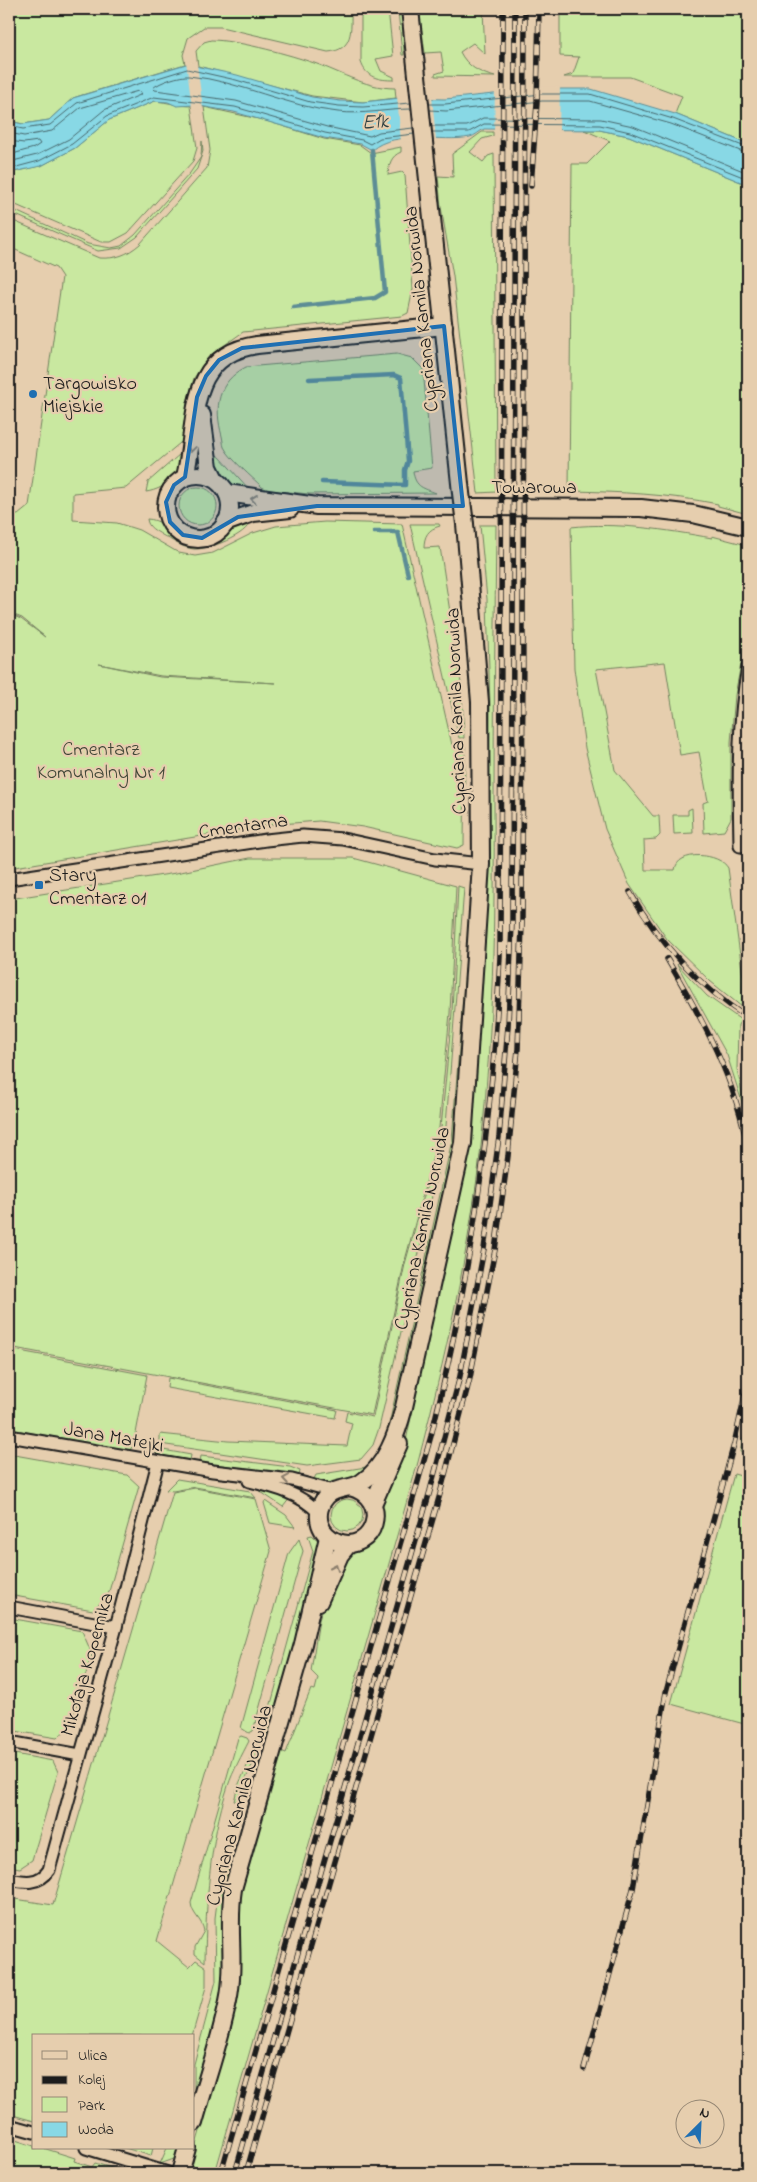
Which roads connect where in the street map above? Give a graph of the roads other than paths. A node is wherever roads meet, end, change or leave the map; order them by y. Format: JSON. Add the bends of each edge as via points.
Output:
{"nodes":[{"id":1,"x":410,"y":9,"type":"edge"},
{"id":2,"x":444,"y":326,"type":"junction"},
{"id":3,"x":201,"y":386,"type":"junction"},
{"id":4,"x":185,"y":477,"type":"junction"},
{"id":5,"x":215,"y":480,"type":"junction"},
{"id":6,"x":227,"y":493,"type":"junction"},
{"id":7,"x":317,"y":506,"type":"junction"},
{"id":8,"x":225,"y":524,"type":"junction"},
{"id":9,"x":748,"y":527,"type":"edge"},
{"id":10,"x":748,"y":668,"type":"edge"},
{"id":11,"x":748,"y":846,"type":"edge"},
{"id":12,"x":481,"y":864,"type":"junction"},
{"id":13,"x":9,"y":879,"type":"edge"},
{"id":14,"x":404,"y":1408,"type":"junction"},
{"id":15,"x":9,"y":1436,"type":"edge"},
{"id":16,"x":158,"y":1462,"type":"junction"},
{"id":17,"x":213,"y":1471,"type":"junction"},
{"id":18,"x":350,"y":1488,"type":"junction"},
{"id":19,"x":333,"y":1491,"type":"junction"},
{"id":20,"x":373,"y":1504,"type":"junction"},
{"id":21,"x":319,"y":1513,"type":"junction"},
{"id":22,"x":328,"y":1537,"type":"junction"},
{"id":23,"x":349,"y":1544,"type":"junction"},
{"id":24,"x":9,"y":1607,"type":"edge"},
{"id":25,"x":116,"y":1627,"type":"junction"},
{"id":26,"x":303,"y":1644,"type":"junction"},
{"id":27,"x":9,"y":1742,"type":"edge"},
{"id":28,"x":80,"y":1755,"type":"junction"},
{"id":29,"x":9,"y":1879,"type":"edge"},
{"id":30,"x":195,"y":2119,"type":"edge"},
{"id":31,"x":9,"y":2125,"type":"edge"},
{"id":32,"x":32,"y":2131,"type":"edge"},
{"id":33,"x":93,"y":2150,"type":"edge"},
{"id":34,"x":186,"y":2150,"type":"edge"},
{"id":35,"x":168,"y":2173,"type":"edge"},
{"id":36,"x":180,"y":2173,"type":"edge"}],
"edges":[{"from":1,"to":2,"type":"street","name":"Cypriana Kamila Norwida"},
{"from":2,"to":3,"type":"street","via":[[242,348],[219,360]]},
{"from":2,"to":12,"type":"street","name":"Cypriana Kamila Norwida","bridge":true,"via":[[480,702]]},
{"from":3,"to":4,"type":"street","one_way":true},
{"from":3,"to":5,"type":"street","via":[[205,447]]},
{"from":4,"to":5,"type":"street","via":[[200,475]]},
{"from":4,"to":8,"type":"street","via":[[174,486],[166,502],[166,512],[176,530],[192,538],[202,538],[219,531]]},
{"from":5,"to":6,"type":"street"},
{"from":7,"to":6,"type":"street","name":"Towarowa","one_way":true},
{"from":6,"to":8,"type":"street","via":[[230,503]]},
{"from":7,"to":8,"type":"street","name":"Towarowa","via":[[253,513]]},
{"from":7,"to":9,"type":"street","name":"Towarowa","via":[[621,507],[683,513]]},
{"from":10,"to":11,"type":"street","via":[[741,725],[739,791],[740,846]]},
{"from":12,"to":13,"type":"street","name":"Cmentarna","via":[[435,859],[343,839],[303,836]]},
{"from":12,"to":14,"type":"street","name":"Cypriana Kamila Norwida","via":[[463,1143]]},
{"from":14,"to":18,"type":"street","name":"Cypriana Kamila Norwida","via":[[394,1440],[385,1455],[362,1482]]},
{"from":14,"to":20,"type":"street","name":"Cypriana Kamila Norwida","via":[[396,1456]]},
{"from":15,"to":16,"type":"street","name":"Jana Matejki"},
{"from":16,"to":17,"type":"street","name":"Jana Matejki"},
{"from":16,"to":25,"type":"street","name":"Mikołaja Kopernika"},
{"from":19,"to":17,"type":"street","name":"Jana Matejki","one_way":true,"via":[[292,1480]]},
{"from":17,"to":21,"type":"street","name":"Jana Matejki","via":[[288,1492]]},
{"from":18,"to":19,"type":"street"},
{"from":18,"to":20,"type":"street","via":[[364,1493]]},
{"from":19,"to":21,"type":"street","via":[[321,1504]]},
{"from":20,"to":23,"type":"street","via":[[376,1513],[372,1530],[366,1537]]},
{"from":21,"to":22,"type":"street","via":[[321,1526]]},
{"from":22,"to":23,"type":"street"},
{"from":22,"to":26,"type":"street","name":"Cypriana Kamila Norwida"},
{"from":26,"to":23,"type":"street","name":"Cypriana Kamila Norwida","one_way":true,"via":[[340,1555]]},
{"from":24,"to":25,"type":"street"},
{"from":25,"to":28,"type":"street","name":"Mikołaja Kopernika"},
{"from":26,"to":30,"type":"street","name":"Cypriana Kamila Norwida","via":[[233,1889],[229,1921],[232,1974],[228,2001]]},
{"from":27,"to":28,"type":"street"},
{"from":28,"to":29,"type":"street","name":"Mikołaja Kopernika","via":[[46,1875],[29,1882]]},
{"from":31,"to":32,"type":"street"},
{"from":33,"to":35,"type":"street"},
{"from":34,"to":36,"type":"street"}]}
